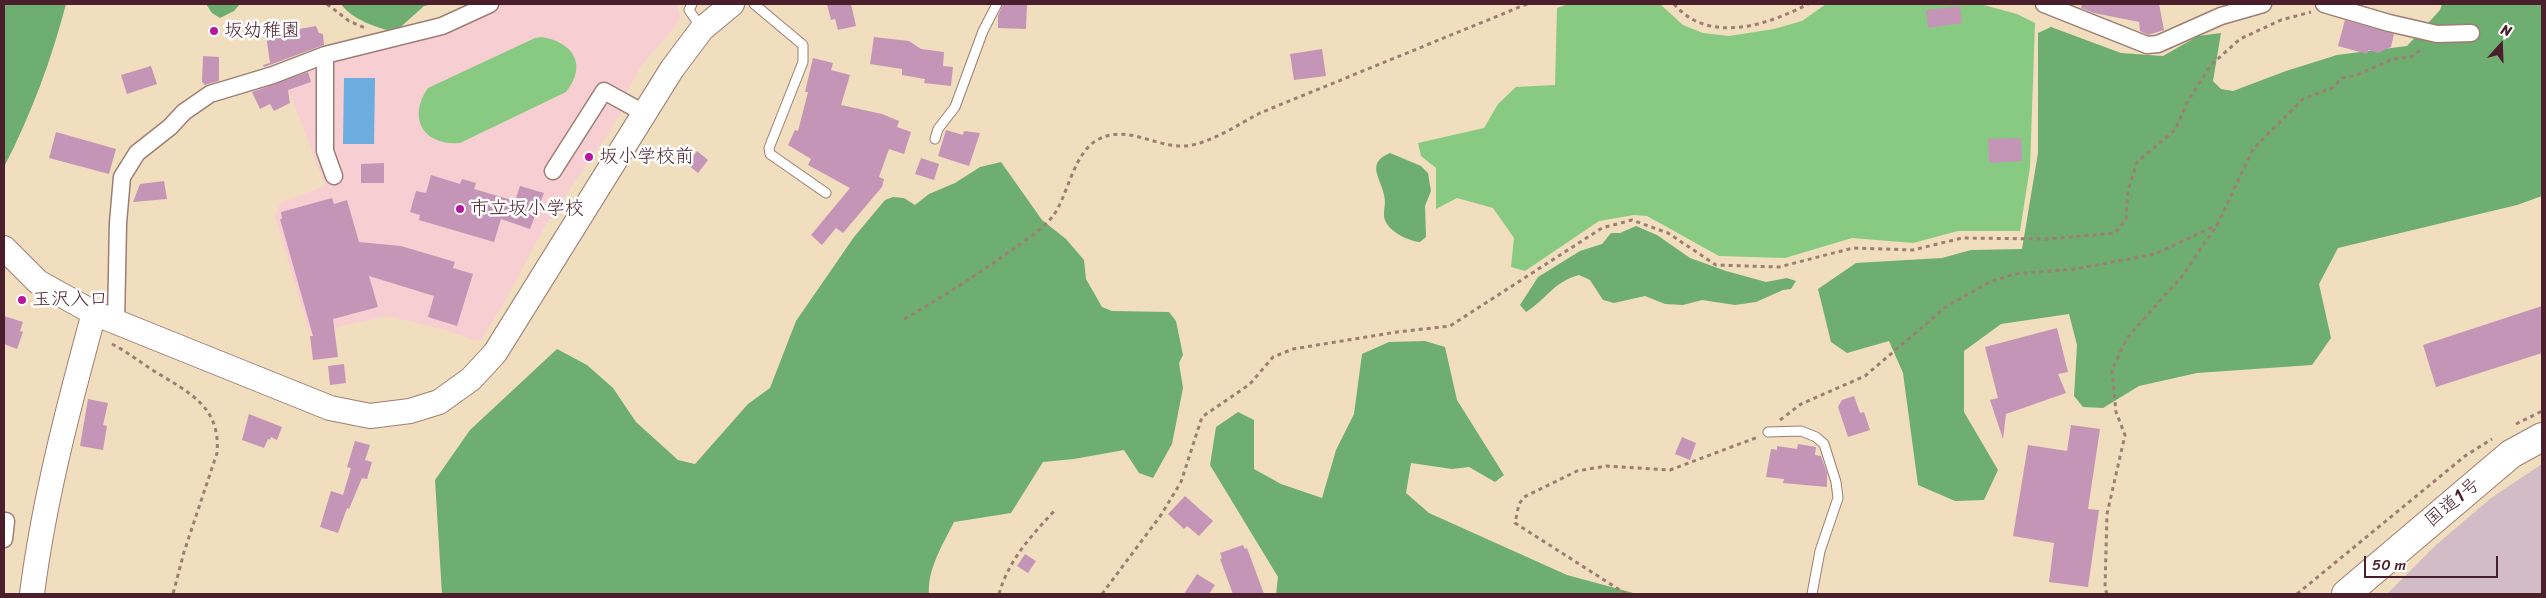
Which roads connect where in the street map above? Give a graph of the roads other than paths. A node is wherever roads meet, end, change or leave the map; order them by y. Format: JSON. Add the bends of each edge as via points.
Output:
{"nodes":[{"id":1,"x":490,"y":4,"type":"edge"},
{"id":2,"x":692,"y":4,"type":"edge"},
{"id":3,"x":732,"y":4,"type":"edge"},
{"id":4,"x":754,"y":4,"type":"edge"},
{"id":5,"x":997,"y":4,"type":"edge"},
{"id":6,"x":2044,"y":4,"type":"edge"},
{"id":7,"x":2264,"y":4,"type":"edge"},
{"id":8,"x":2324,"y":4,"type":"edge"},
{"id":9,"x":702,"y":29,"type":"junction"},
{"id":10,"x":2471,"y":33,"type":"dead end"},
{"id":11,"x":326,"y":54,"type":"junction"},
{"id":12,"x":644,"y":113,"type":"junction"},
{"id":13,"x":935,"y":139,"type":"dead end"},
{"id":14,"x":553,"y":171,"type":"dead end"},
{"id":15,"x":334,"y":176,"type":"dead end"},
{"id":16,"x":826,"y":193,"type":"dead end"},
{"id":17,"x":4,"y":248,"type":"edge"},
{"id":18,"x":94,"y":313,"type":"junction"},
{"id":19,"x":116,"y":322,"type":"junction"},
{"id":20,"x":1768,"y":432,"type":"road end"},
{"id":21,"x":2542,"y":437,"type":"edge"},
{"id":22,"x":4,"y":521,"type":"edge"},
{"id":23,"x":4,"y":539,"type":"edge"},
{"id":24,"x":32,"y":594,"type":"edge"},
{"id":25,"x":1812,"y":594,"type":"edge"},
{"id":26,"x":2346,"y":594,"type":"edge"}],
"edges":[{"from":1,"to":11,"type":"street","via":[[442,26]]},
{"from":2,"to":9,"type":"lane","via":[[689,10]]},
{"from":3,"to":9,"type":"street"},
{"from":4,"to":16,"type":"lane","via":[[799,40],[804,48],[803,62],[769,148],[770,154]]},
{"from":5,"to":13,"type":"lane","via":[[983,31],[955,107],[938,129]]},
{"from":6,"to":7,"type":"street","via":[[2147,45],[2158,44],[2221,16]]},
{"from":8,"to":10,"type":"street","via":[[2437,34]]},
{"from":9,"to":12,"type":"street"},
{"from":11,"to":15,"type":"street","via":[[325,151]]},
{"from":11,"to":19,"type":"street","via":[[198,100],[137,153],[122,177],[119,196]]},
{"from":12,"to":14,"type":"street","via":[[604,91]]},
{"from":12,"to":19,"type":"street","via":[[495,352],[471,379],[439,402],[410,411],[370,416],[330,408]]},
{"from":17,"to":18,"type":"street","via":[[38,282]]},
{"from":18,"to":19,"type":"street"},
{"from":18,"to":24,"type":"street","via":[[44,517]]},
{"from":20,"to":25,"type":"lane","via":[[1801,431],[1816,437],[1824,444],[1836,482],[1838,498],[1820,551]]},
{"from":21,"to":26,"type":"highway","name":"国道1号","via":[[2511,454]]},
{"from":22,"to":23,"type":"street"}]}
